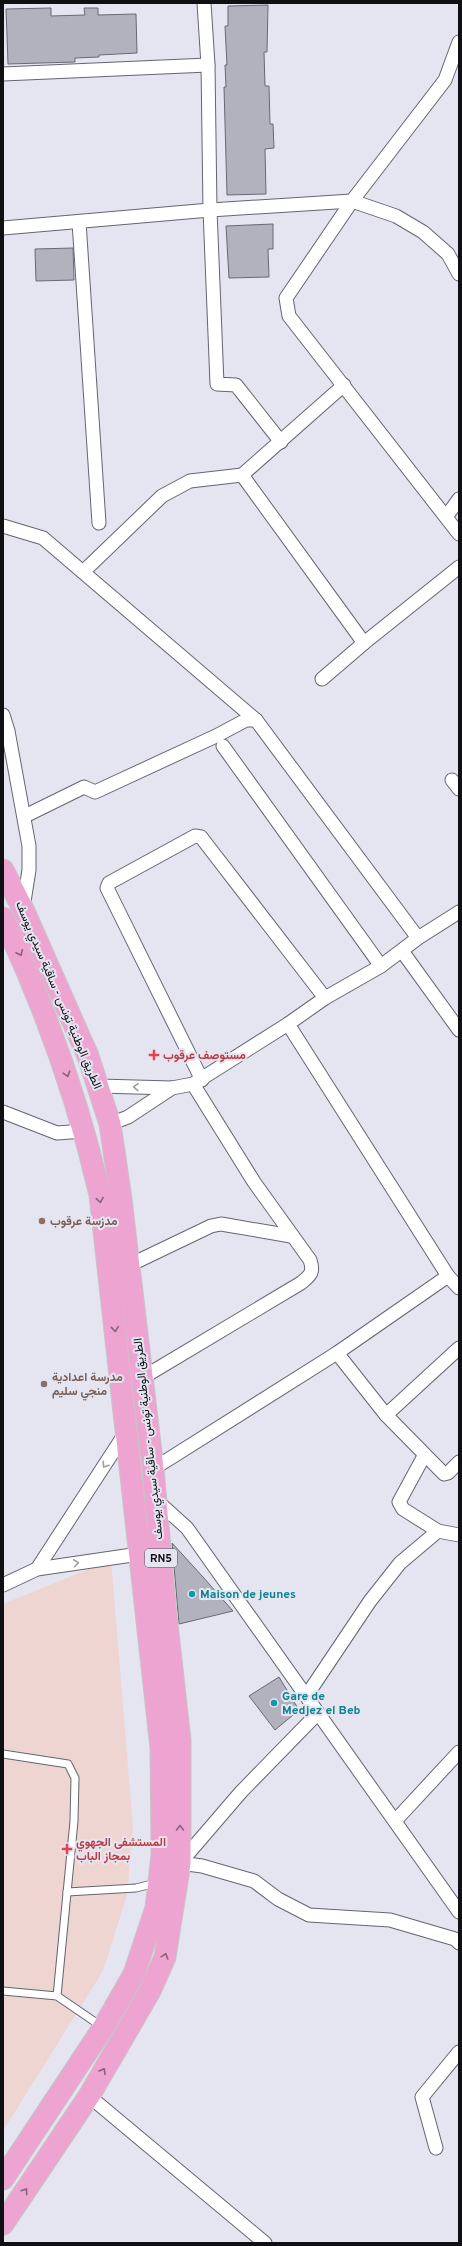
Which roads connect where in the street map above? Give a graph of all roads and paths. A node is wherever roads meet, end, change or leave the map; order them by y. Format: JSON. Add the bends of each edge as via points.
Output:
{"nodes":[{"id":1,"x":204,"y":3,"type":"edge"},
{"id":2,"x":459,"y":42,"type":"edge"},
{"id":3,"x":208,"y":65,"type":"junction"},
{"id":4,"x":3,"y":74,"type":"edge"},
{"id":5,"x":352,"y":201,"type":"junction"},
{"id":6,"x":210,"y":210,"type":"junction"},
{"id":7,"x":79,"y":222,"type":"junction"},
{"id":8,"x":3,"y":228,"type":"edge"},
{"id":9,"x":454,"y":255,"type":"edge"},
{"id":10,"x":459,"y":274,"type":"edge"},
{"id":11,"x":344,"y":384,"type":"junction"},
{"id":12,"x":281,"y":442,"type":"junction"},
{"id":13,"x":242,"y":474,"type":"junction"},
{"id":14,"x":459,"y":499,"type":"edge"},
{"id":15,"x":446,"y":517,"type":"junction"},
{"id":16,"x":99,"y":523,"type":"dead end"},
{"id":17,"x":3,"y":526,"type":"edge"},
{"id":18,"x":459,"y":534,"type":"edge"},
{"id":19,"x":459,"y":566,"type":"edge"},
{"id":20,"x":83,"y":572,"type":"junction"},
{"id":21,"x":364,"y":643,"type":"junction"},
{"id":22,"x":322,"y":679,"type":"dead end"},
{"id":23,"x":3,"y":715,"type":"edge"},
{"id":24,"x":256,"y":720,"type":"junction"},
{"id":25,"x":222,"y":746,"type":"dead end"},
{"id":26,"x":25,"y":816,"type":"junction"},
{"id":27,"x":3,"y":870,"type":"edge"},
{"id":28,"x":23,"y":909,"type":"junction"},
{"id":29,"x":459,"y":912,"type":"edge"},
{"id":30,"x":3,"y":918,"type":"edge"},
{"id":31,"x":418,"y":938,"type":"junction"},
{"id":32,"x":402,"y":951,"type":"junction"},
{"id":33,"x":381,"y":966,"type":"junction"},
{"id":34,"x":325,"y":998,"type":"junction"},
{"id":35,"x":288,"y":1024,"type":"junction"},
{"id":36,"x":459,"y":1030,"type":"edge"},
{"id":37,"x":197,"y":1082,"type":"junction"},
{"id":38,"x":99,"y":1086,"type":"junction"},
{"id":39,"x":172,"y":1088,"type":"junction"},
{"id":40,"x":3,"y":1112,"type":"edge"},
{"id":41,"x":110,"y":1124,"type":"junction"},
{"id":42,"x":84,"y":1131,"type":"junction"},
{"id":43,"x":291,"y":1236,"type":"junction"},
{"id":44,"x":128,"y":1262,"type":"junction"},
{"id":45,"x":448,"y":1276,"type":"junction"},
{"id":46,"x":459,"y":1288,"type":"edge"},
{"id":47,"x":122,"y":1298,"type":"junction"},
{"id":48,"x":459,"y":1348,"type":"edge"},
{"id":49,"x":337,"y":1353,"type":"junction"},
{"id":50,"x":142,"y":1378,"type":"junction"},
{"id":51,"x":386,"y":1415,"type":"junction"},
{"id":52,"x":126,"y":1432,"type":"junction"},
{"id":53,"x":424,"y":1456,"type":"junction"},
{"id":54,"x":459,"y":1462,"type":"edge"},
{"id":55,"x":153,"y":1468,"type":"junction"},
{"id":56,"x":155,"y":1499,"type":"junction"},
{"id":57,"x":438,"y":1531,"type":"junction"},
{"id":58,"x":459,"y":1535,"type":"edge"},
{"id":59,"x":139,"y":1554,"type":"junction"},
{"id":60,"x":37,"y":1569,"type":"junction"},
{"id":61,"x":3,"y":1585,"type":"edge"},
{"id":62,"x":307,"y":1696,"type":"junction"},
{"id":63,"x":318,"y":1713,"type":"junction"},
{"id":64,"x":459,"y":1752,"type":"edge"},
{"id":65,"x":3,"y":1754,"type":"edge"},
{"id":66,"x":395,"y":1821,"type":"junction"},
{"id":67,"x":180,"y":1863,"type":"junction"},
{"id":68,"x":159,"y":1882,"type":"junction"},
{"id":69,"x":67,"y":1892,"type":"junction"},
{"id":70,"x":459,"y":1892,"type":"edge"},
{"id":71,"x":450,"y":1901,"type":"junction"},
{"id":72,"x":459,"y":1912,"type":"edge"},
{"id":73,"x":459,"y":1943,"type":"edge"},
{"id":74,"x":3,"y":1991,"type":"edge"},
{"id":75,"x":56,"y":1996,"type":"junction"},
{"id":76,"x":103,"y":2028,"type":"junction"},
{"id":77,"x":459,"y":2052,"type":"edge"},
{"id":78,"x":89,"y":2096,"type":"junction"},
{"id":79,"x":436,"y":2148,"type":"dead end"},
{"id":80,"x":3,"y":2179,"type":"edge"},
{"id":81,"x":3,"y":2224,"type":"edge"},
{"id":82,"x":265,"y":2243,"type":"edge"}],
"edges":[{"from":1,"to":3,"type":"street"},
{"from":2,"to":5,"type":"street","via":[[445,80]]},
{"from":3,"to":4,"type":"street"},
{"from":3,"to":6,"type":"street"},
{"from":5,"to":6,"type":"street"},
{"from":5,"to":9,"type":"street","via":[[396,216]]},
{"from":5,"to":11,"type":"street","via":[[286,298],[289,316]]},
{"from":6,"to":7,"type":"street"},
{"from":6,"to":12,"type":"street","via":[[217,384],[236,385]]},
{"from":7,"to":8,"type":"street"},
{"from":7,"to":16,"type":"street"},
{"from":9,"to":10,"type":"street"},
{"from":11,"to":12,"type":"street"},
{"from":11,"to":15,"type":"street"},
{"from":12,"to":13,"type":"street"},
{"from":13,"to":20,"type":"street","via":[[190,481],[162,496]]},
{"from":13,"to":21,"type":"street"},
{"from":14,"to":15,"type":"street"},
{"from":15,"to":18,"type":"street"},
{"from":17,"to":20,"type":"street","via":[[43,538]]},
{"from":19,"to":21,"type":"street"},
{"from":20,"to":24,"type":"street"},
{"from":21,"to":22,"type":"street"},
{"from":23,"to":26,"type":"street"},
{"from":24,"to":26,"type":"street","via":[[246,720],[95,792],[84,787]]},
{"from":24,"to":31,"type":"street"},
{"from":25,"to":33,"type":"street"},
{"from":26,"to":28,"type":"street","via":[[29,870]]},
{"from":27,"to":28,"type":"main road","name":"الطريق الوطنية تونس - ساقية سيدي يوسف","number":"RN5"},
{"from":28,"to":38,"type":"main road","name":"الطريق الوطنية تونس - ساقية سيدي يوسف","number":"RN5"},
{"from":29,"to":31,"type":"street"},
{"from":30,"to":42,"type":"main road","name":"الطريق الوطنية تونس - ساقية سيدي يوسف","number":"RN5","one_way":true,"via":[[26,966],[62,1059]]},
{"from":31,"to":32,"type":"street"},
{"from":32,"to":33,"type":"street"},
{"from":32,"to":36,"type":"street"},
{"from":33,"to":34,"type":"street"},
{"from":34,"to":35,"type":"street"},
{"from":34,"to":37,"type":"street","via":[[201,837],[195,836],[109,883],[107,888]]},
{"from":35,"to":37,"type":"street"},
{"from":35,"to":45,"type":"street"},
{"from":37,"to":39,"type":"street"},
{"from":37,"to":43,"type":"street","via":[[254,1182]]},
{"from":39,"to":38,"type":"street","one_way":true},
{"from":38,"to":41,"type":"main road","name":"الطريق الوطنية تونس - ساقية سيدي يوسف","number":"RN5"},
{"from":39,"to":41,"type":"street","via":[[128,1117]]},
{"from":40,"to":42,"type":"street","via":[[57,1132]]},
{"from":41,"to":44,"type":"main road","name":"الطريق الوطنية تونس - ساقية سيدي يوسف","number":"RN5"},
{"from":42,"to":47,"type":"main road","name":"الطريق الوطنية تونس - ساقية سيدي يوسف","number":"RN5","one_way":true},
{"from":43,"to":44,"type":"street","via":[[221,1224],[206,1228],[138,1261]]},
{"from":43,"to":50,"type":"street","via":[[310,1260],[312,1274]]},
{"from":44,"to":47,"type":"main road","name":"الطريق الوطنية تونس - ساقية سيدي يوسف","number":"RN5"},
{"from":45,"to":46,"type":"street"},
{"from":45,"to":49,"type":"street"},
{"from":47,"to":50,"type":"main road","name":"الطريق الوطنية تونس - ساقية سيدي يوسف","number":"RN5"},
{"from":47,"to":52,"type":"main road","name":"الطريق الوطنية تونس - ساقية سيدي يوسف","number":"RN5","one_way":true},
{"from":48,"to":51,"type":"street"},
{"from":49,"to":51,"type":"street"},
{"from":49,"to":55,"type":"street"},
{"from":50,"to":55,"type":"main road","name":"الطريق الوطنية تونس - ساقية سيدي يوسف","number":"RN5"},
{"from":51,"to":53,"type":"street"},
{"from":52,"to":59,"type":"main road","name":"الطريق الوطنية تونس - ساقية سيدي يوسف","number":"RN5"},
{"from":52,"to":60,"type":"street","one_way":true},
{"from":53,"to":54,"type":"street","via":[[444,1474]]},
{"from":53,"to":57,"type":"street","via":[[399,1502],[403,1509]]},
{"from":55,"to":56,"type":"main road","name":"الطريق الوطنية تونس - ساقية سيدي يوسف","number":"RN5"},
{"from":56,"to":62,"type":"street","via":[[187,1528]]},
{"from":67,"to":56,"type":"main road","name":"الطريق الوطنية تونس - ساقية سيدي يوسف","number":"RN5","one_way":true,"via":[[180,1740]]},
{"from":57,"to":58,"type":"street"},
{"from":57,"to":62,"type":"street","via":[[396,1568],[370,1601]]},
{"from":60,"to":59,"type":"street","one_way":true},
{"from":59,"to":68,"type":"main road","name":"الطريق الوطنية تونس - ساقية سيدي يوسف","number":"RN5","via":[[161,1748],[162,1854]]},
{"from":60,"to":61,"type":"street"},
{"from":62,"to":63,"type":"street"},
{"from":63,"to":66,"type":"street"},
{"from":63,"to":67,"type":"street","via":[[241,1792]]},
{"from":64,"to":66,"type":"street"},
{"from":65,"to":69,"type":"lane","via":[[68,1764],[75,1778],[74,1821]]},
{"from":66,"to":71,"type":"street"},
{"from":67,"to":73,"type":"street","via":[[202,1866],[254,1880],[278,1899],[309,1915],[390,1920],[455,1939]]},
{"from":78,"to":67,"type":"main road","name":"الطريق الوطنية تونس - ساقية سيدي يوسف","number":"RN5","one_way":true,"via":[[150,1991],[166,1957]]},
{"from":68,"to":69,"type":"lane","via":[[136,1888]]},
{"from":68,"to":76,"type":"main road","name":"الطريق الوطنية تونس - ساقية سيدي يوسف","number":"RN5","via":[[156,1908],[134,1974]]},
{"from":69,"to":75,"type":"lane"},
{"from":70,"to":71,"type":"street"},
{"from":71,"to":72,"type":"street"},
{"from":74,"to":75,"type":"lane"},
{"from":75,"to":76,"type":"lane"},
{"from":76,"to":80,"type":"main road","name":"الطريق الوطنية تونس - ساقية سيدي يوسف","number":"RN5"},
{"from":77,"to":79,"type":"street","via":[[422,2097]]},
{"from":81,"to":78,"type":"main road","name":"الطريق الوطنية تونس - ساقية سيدي يوسف","number":"RN5","one_way":true},
{"from":78,"to":82,"type":"street"}]}
